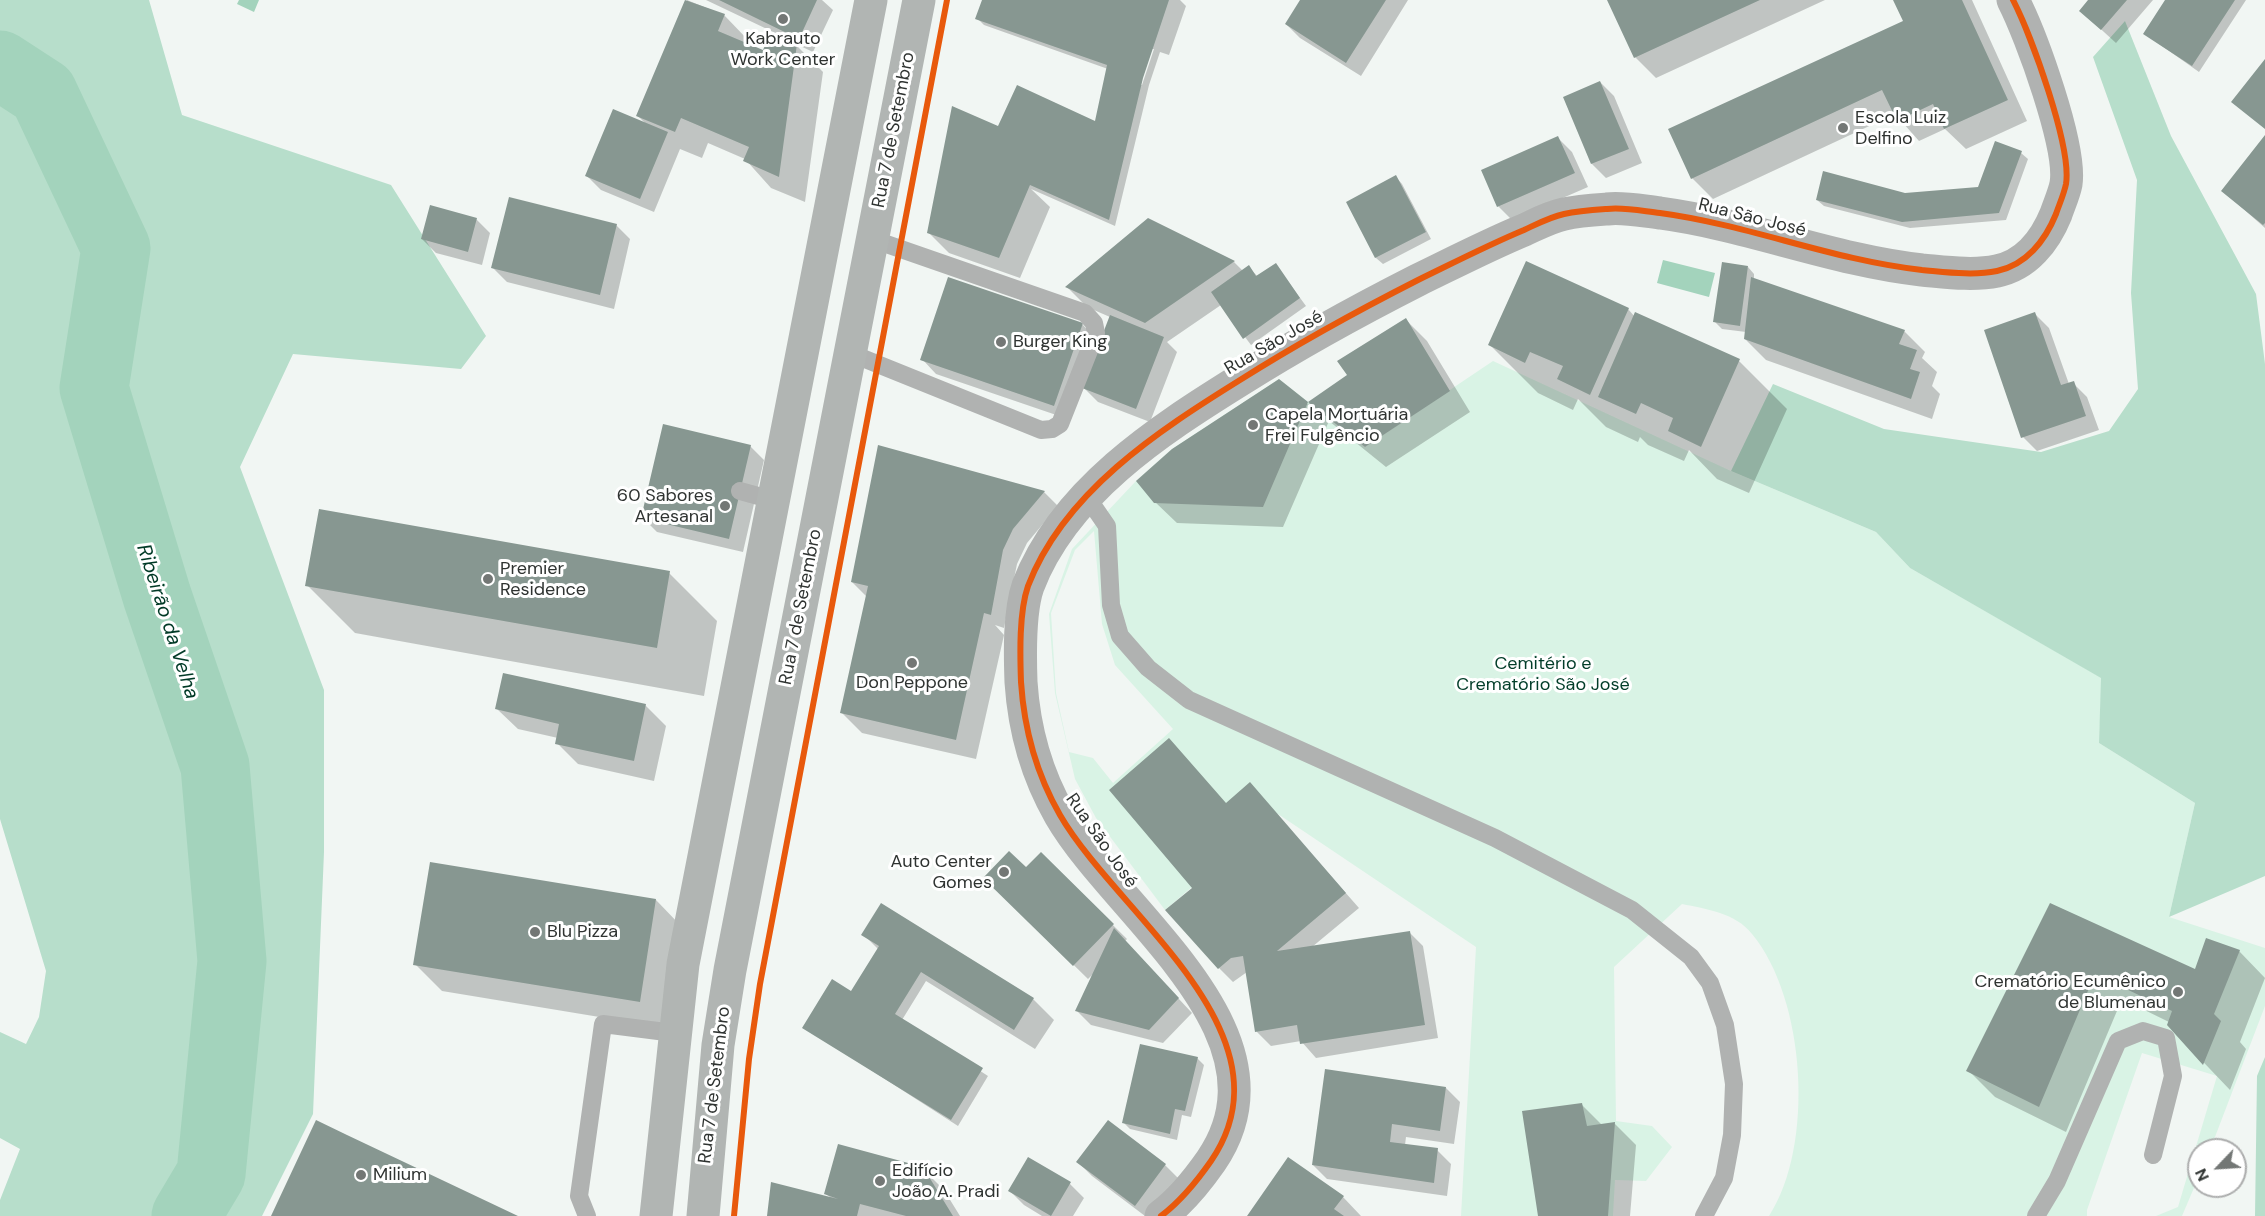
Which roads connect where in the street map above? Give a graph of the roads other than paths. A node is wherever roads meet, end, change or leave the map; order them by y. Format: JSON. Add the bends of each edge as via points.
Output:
{"nodes":[{"id":1,"x":871,"y":0,"type":"edge"},
{"id":2,"x":920,"y":0,"type":"edge"},
{"id":3,"x":2013,"y":0,"type":"edge"},
{"id":4,"x":872,"y":239,"type":"junction"},
{"id":5,"x":850,"y":352,"type":"junction"},
{"id":6,"x":740,"y":491,"type":"dead end"},
{"id":7,"x":1087,"y":497,"type":"junction"},
{"id":8,"x":773,"y":500,"type":"junction"},
{"id":9,"x":674,"y":1034,"type":"junction"},
{"id":10,"x":2152,"y":1155,"type":"dead end"},
{"id":11,"x":587,"y":1216,"type":"edge"},
{"id":12,"x":656,"y":1216,"type":"edge"},
{"id":13,"x":703,"y":1216,"type":"edge"},
{"id":14,"x":1161,"y":1216,"type":"edge"},
{"id":15,"x":1704,"y":1216,"type":"edge"},
{"id":16,"x":2036,"y":1216,"type":"edge"}],
"edges":[{"from":1,"to":8,"type":"main road"},
{"from":2,"to":4,"type":"main road","name":"Rua 7 de Setembro"},
{"from":3,"to":7,"type":"street","name":"Rua São José","via":[[2061,130],[2067,180],[2054,220],[2033,254],[1999,271],[1952,273],[1887,266],[1706,219],[1616,207],[1559,215],[1484,247],[1366,307],[1244,377],[1162,430]]},
{"from":4,"to":5,"type":"main road","name":"Rua 7 de Setembro"},
{"from":4,"to":5,"type":"lane","via":[[1085,313],[1094,322],[1096,333],[1060,424],[1041,430]]},
{"from":5,"to":13,"type":"main road","name":"Rua 7 de Setembro","via":[[730,970],[718,1045]]},
{"from":6,"to":8,"type":"lane"},
{"from":7,"to":14,"type":"street","name":"Rua São José","via":[[1055,536],[1027,590],[1020,652],[1022,695],[1038,767],[1061,817],[1193,982],[1219,1024],[1234,1069],[1236,1094],[1225,1140],[1196,1183]]},
{"from":7,"to":15,"type":"lane","via":[[1107,526],[1111,605],[1120,636],[1164,681],[1189,700],[1495,838],[1632,910],[1691,957],[1710,983],[1725,1025],[1734,1084],[1732,1135],[1724,1178]]},
{"from":8,"to":9,"type":"main road","via":[[685,954]]},
{"from":9,"to":11,"type":"lane","via":[[603,1024],[579,1196]]},
{"from":9,"to":12,"type":"main road"},
{"from":10,"to":16,"type":"lane","via":[[2173,1076],[2166,1038],[2143,1031],[2118,1041],[2057,1181]]}]}
